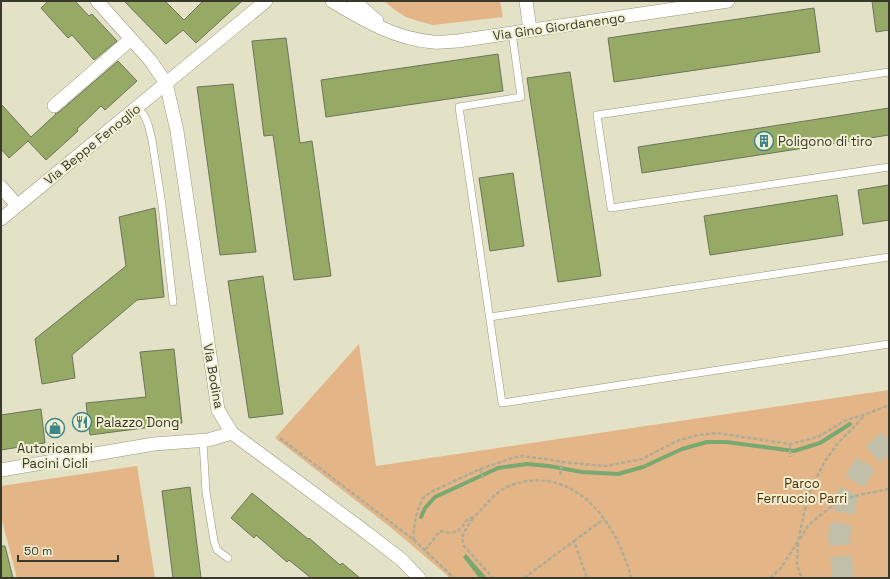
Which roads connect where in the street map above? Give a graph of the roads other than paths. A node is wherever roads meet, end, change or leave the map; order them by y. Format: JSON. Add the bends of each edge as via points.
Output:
{"nodes":[{"id":1,"x":97,"y":1,"type":"edge"},
{"id":2,"x":266,"y":1,"type":"edge"},
{"id":3,"x":332,"y":1,"type":"edge"},
{"id":4,"x":354,"y":1,"type":"edge"},
{"id":5,"x":526,"y":1,"type":"edge"},
{"id":6,"x":728,"y":1,"type":"edge"},
{"id":7,"x":530,"y":30,"type":"junction"},
{"id":8,"x":391,"y":32,"type":"junction"},
{"id":9,"x":512,"y":33,"type":"junction"},
{"id":10,"x":131,"y":39,"type":"junction"},
{"id":11,"x":889,"y":72,"type":"edge"},
{"id":12,"x":166,"y":83,"type":"junction"},
{"id":13,"x":54,"y":106,"type":"dead end"},
{"id":14,"x":137,"y":107,"type":"junction"},
{"id":15,"x":889,"y":167,"type":"edge"},
{"id":16,"x":1,"y":187,"type":"edge"},
{"id":17,"x":17,"y":205,"type":"junction"},
{"id":18,"x":1,"y":219,"type":"edge"},
{"id":19,"x":889,"y":257,"type":"edge"},
{"id":20,"x":173,"y":302,"type":"dead end"},
{"id":21,"x":490,"y":317,"type":"junction"},
{"id":22,"x":889,"y":344,"type":"edge"},
{"id":23,"x":232,"y":433,"type":"junction"},
{"id":24,"x":202,"y":441,"type":"junction"},
{"id":25,"x":1,"y":470,"type":"edge"},
{"id":26,"x":228,"y":558,"type":"dead end"},
{"id":27,"x":419,"y":578,"type":"edge"}],
"edges":[{"from":1,"to":10,"type":"street"},
{"from":2,"to":12,"type":"street","name":"Via Beppe Fenoglio"},
{"from":3,"to":8,"type":"street","name":"Via Gino Giordanengo","via":[[360,18]]},
{"from":4,"to":8,"type":"street","name":"Via Gino Giordanengo"},
{"from":5,"to":7,"type":"street"},
{"from":6,"to":7,"type":"street","name":"Via Gino Giordanengo"},
{"from":7,"to":9,"type":"street","name":"Via Gino Giordanengo"},
{"from":8,"to":9,"type":"street","name":"Via Gino Giordanengo","via":[[411,39],[434,42]]},
{"from":9,"to":21,"type":"lane","via":[[521,97],[459,107]]},
{"from":10,"to":12,"type":"street"},
{"from":10,"to":13,"type":"street"},
{"from":11,"to":15,"type":"lane","via":[[597,115],[611,208]]},
{"from":12,"to":14,"type":"street","name":"Via Beppe Fenoglio"},
{"from":12,"to":23,"type":"street","name":"Via Bodina","via":[[177,131],[218,410]]},
{"from":14,"to":17,"type":"street","name":"Via Beppe Fenoglio"},
{"from":14,"to":20,"type":"lane","via":[[148,124],[152,140]]},
{"from":16,"to":17,"type":"street"},
{"from":17,"to":18,"type":"street","name":"Via Beppe Fenoglio"},
{"from":19,"to":21,"type":"lane"},
{"from":21,"to":22,"type":"lane","via":[[502,403]]},
{"from":23,"to":24,"type":"street"},
{"from":23,"to":27,"type":"street","name":"Via Bodina","via":[[402,560]]},
{"from":24,"to":25,"type":"street","via":[[154,444]]},
{"from":24,"to":26,"type":"lane","via":[[206,492],[214,541],[218,550]]}]}
